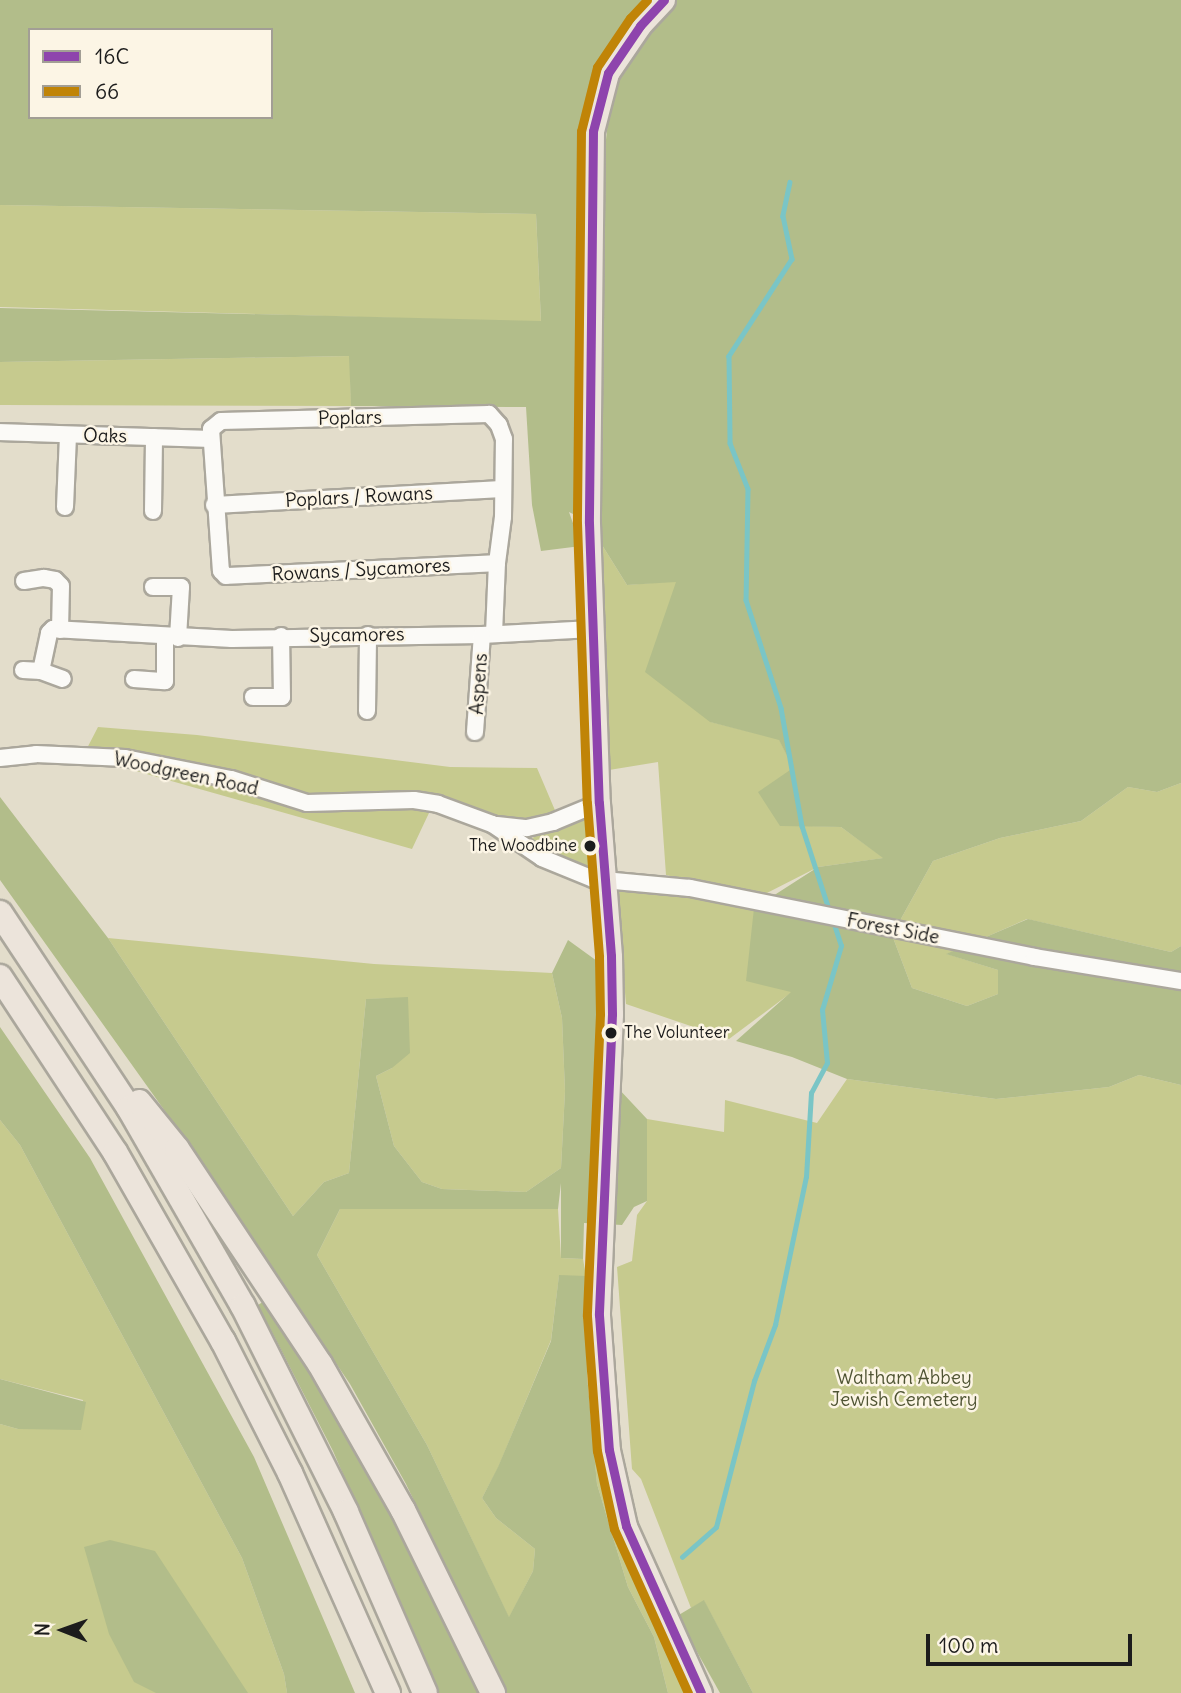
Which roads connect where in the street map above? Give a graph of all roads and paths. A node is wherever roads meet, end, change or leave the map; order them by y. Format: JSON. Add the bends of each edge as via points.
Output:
{"nodes":[{"id":1,"x":664,"y":0,"type":"edge"},
{"id":2,"x":0,"y":432,"type":"edge"},
{"id":3,"x":68,"y":435,"type":"junction"},
{"id":4,"x":154,"y":437,"type":"junction"},
{"id":5,"x":211,"y":439,"type":"junction"},
{"id":6,"x":503,"y":489,"type":"junction"},
{"id":7,"x":214,"y":505,"type":"junction"},
{"id":8,"x":65,"y":507,"type":"dead end"},
{"id":9,"x":153,"y":510,"type":"dead end"},
{"id":10,"x":497,"y":563,"type":"junction"},
{"id":11,"x":24,"y":581,"type":"dead end"},
{"id":12,"x":153,"y":587,"type":"dead end"},
{"id":13,"x":592,"y":629,"type":"junction"},
{"id":14,"x":60,"y":630,"type":"junction"},
{"id":15,"x":488,"y":634,"type":"junction"},
{"id":16,"x":368,"y":635,"type":"junction"},
{"id":17,"x":281,"y":636,"type":"junction"},
{"id":18,"x":172,"y":637,"type":"junction"},
{"id":19,"x":23,"y":670,"type":"dead end"},
{"id":20,"x":41,"y":670,"type":"junction"},
{"id":21,"x":63,"y":679,"type":"dead end"},
{"id":22,"x":134,"y":679,"type":"dead end"},
{"id":23,"x":253,"y":697,"type":"dead end"},
{"id":24,"x":367,"y":711,"type":"dead end"},
{"id":25,"x":475,"y":732,"type":"dead end"},
{"id":26,"x":0,"y":758,"type":"edge"},
{"id":27,"x":599,"y":803,"type":"junction"},
{"id":28,"x":492,"y":824,"type":"junction"},
{"id":29,"x":605,"y":880,"type":"junction"},
{"id":30,"x":0,"y":913,"type":"edge"},
{"id":31,"x":0,"y":977,"type":"edge"},
{"id":32,"x":1181,"y":981,"type":"edge"},
{"id":33,"x":88,"y":1044,"type":"junction"},
{"id":34,"x":388,"y":1693,"type":"edge"},
{"id":35,"x":425,"y":1693,"type":"edge"},
{"id":36,"x":493,"y":1693,"type":"edge"},
{"id":37,"x":701,"y":1693,"type":"edge"}],
"edges":[{"from":1,"to":13,"type":"main road","via":[[608,73],[593,131]]},
{"from":2,"to":3,"type":"street","name":"Oaks"},
{"from":3,"to":4,"type":"street","name":"Oaks"},
{"from":3,"to":8,"type":"street"},
{"from":4,"to":5,"type":"street","name":"Oaks"},
{"from":4,"to":9,"type":"street"},
{"from":5,"to":6,"type":"street","name":"Poplars","via":[[211,429],[221,421],[489,414],[504,439]]},
{"from":5,"to":7,"type":"street"},
{"from":6,"to":7,"type":"street","name":"Poplars / Rowans"},
{"from":6,"to":10,"type":"street","name":"Aspens"},
{"from":7,"to":10,"type":"street","name":"Rowans / Sycamores","via":[[221,571],[226,576]]},
{"from":10,"to":15,"type":"street","name":"Aspens"},
{"from":11,"to":14,"type":"street","via":[[44,578],[61,586]]},
{"from":12,"to":18,"type":"street","via":[[181,587]]},
{"from":13,"to":15,"type":"street","name":"Sycamores"},
{"from":13,"to":27,"type":"main road"},
{"from":14,"to":18,"type":"street","name":"Sycamores"},
{"from":14,"to":20,"type":"street","via":[[49,633]]},
{"from":15,"to":16,"type":"street","name":"Sycamores"},
{"from":15,"to":25,"type":"street","name":"Aspens"},
{"from":16,"to":17,"type":"street","name":"Sycamores"},
{"from":16,"to":24,"type":"street"},
{"from":17,"to":18,"type":"street","name":"Sycamores"},
{"from":17,"to":23,"type":"street","via":[[282,697]]},
{"from":18,"to":22,"type":"street","via":[[165,681]]},
{"from":19,"to":20,"type":"street"},
{"from":20,"to":21,"type":"street"},
{"from":26,"to":28,"type":"street","name":"Woodgreen Road","via":[[36,754],[125,758],[231,779],[307,803],[414,800]]},
{"from":27,"to":28,"type":"street","name":"Woodgreen Road","via":[[527,828]]},
{"from":27,"to":29,"type":"main road"},
{"from":28,"to":29,"type":"street","name":"Woodgreen Road","via":[[542,858]]},
{"from":29,"to":32,"type":"street","name":"Forest Side","via":[[690,888],[1034,957]]},
{"from":29,"to":37,"type":"main road","via":[[612,1025],[599,1315],[602,1391],[626,1526]]},
{"from":30,"to":33,"type":"highway"},
{"from":31,"to":34,"type":"highway","via":[[115,1152],[223,1340],[300,1495]]},
{"from":33,"to":35,"type":"highway","via":[[169,1175],[279,1375],[373,1570]]},
{"from":33,"to":36,"type":"highway","via":[[177,1149],[320,1364],[403,1510]]}]}
